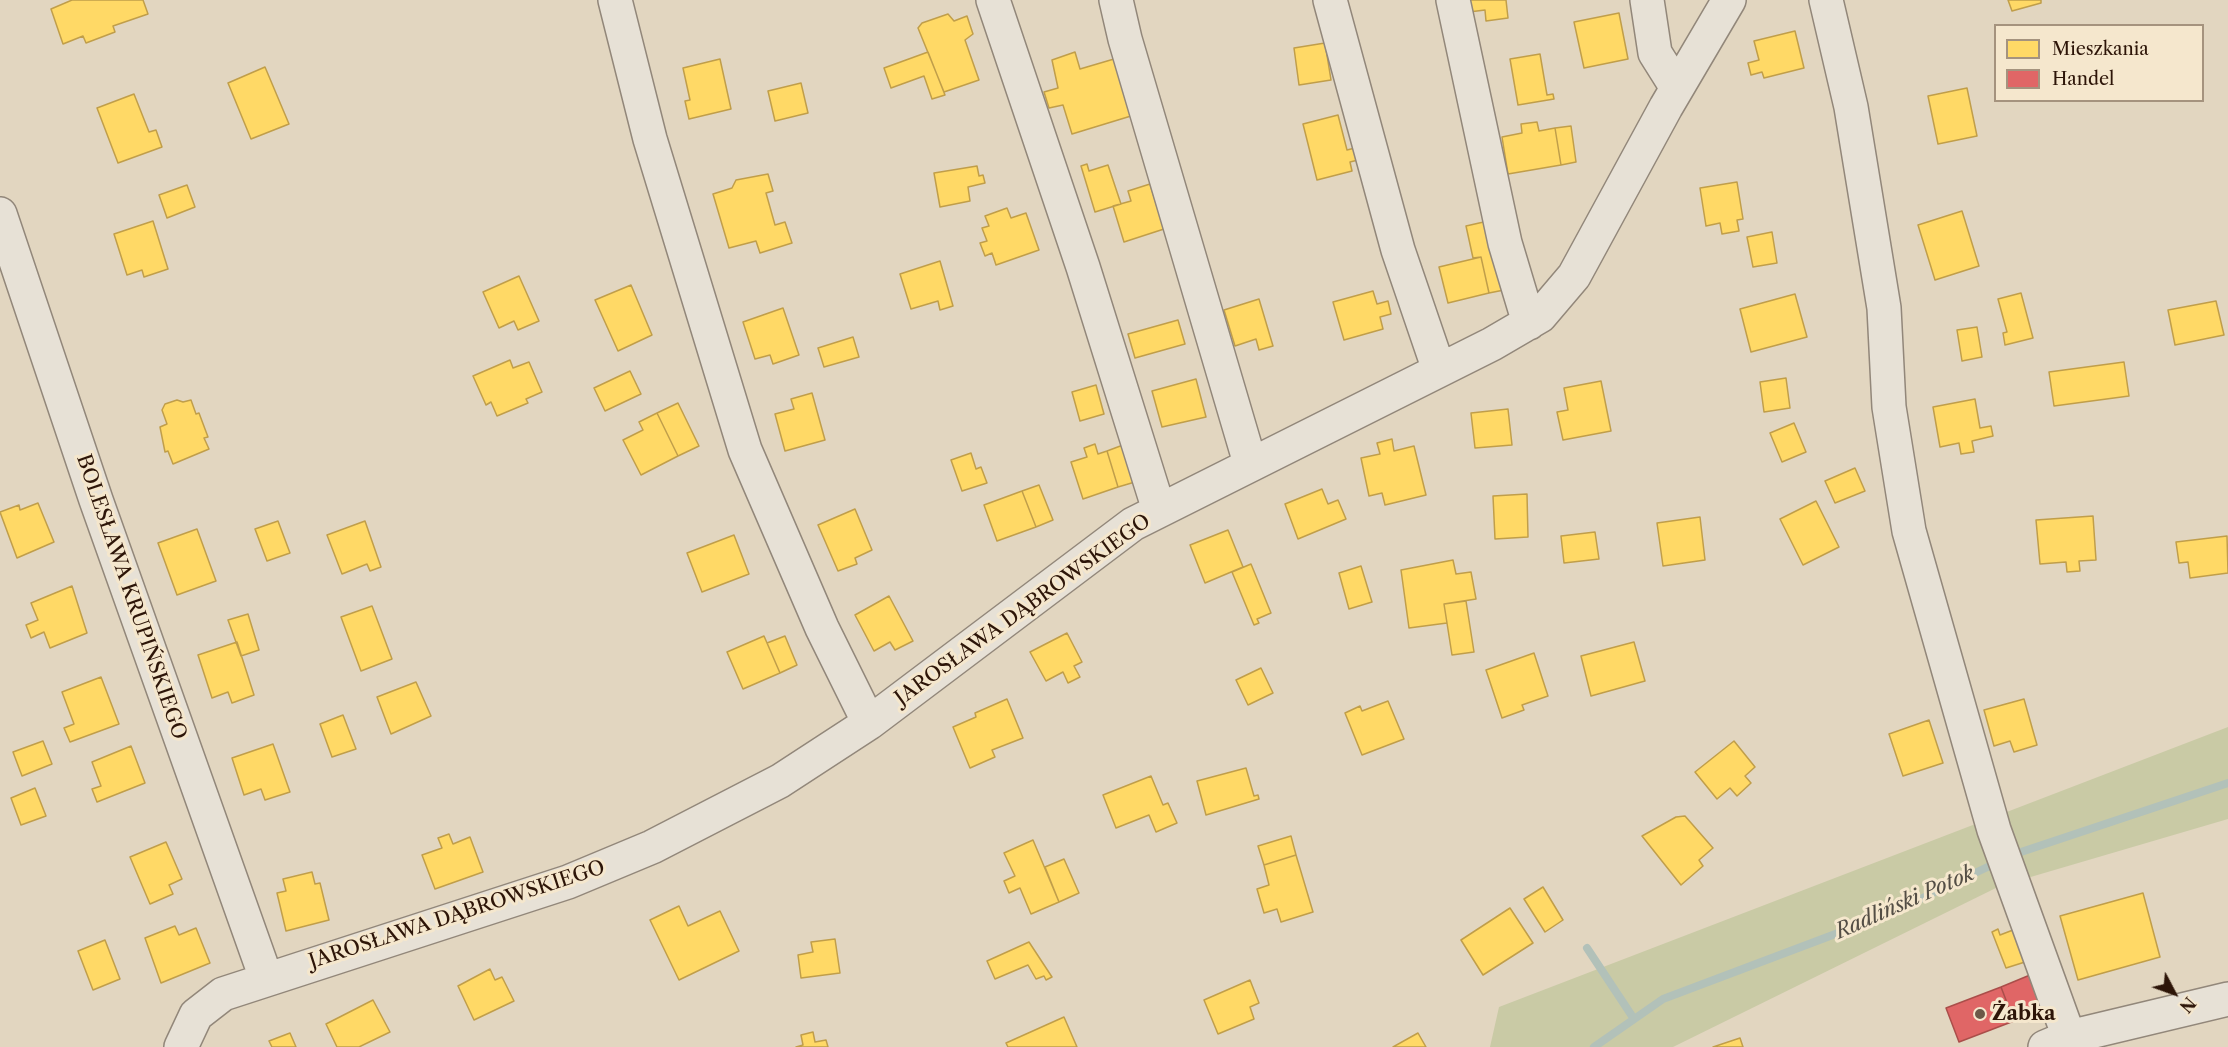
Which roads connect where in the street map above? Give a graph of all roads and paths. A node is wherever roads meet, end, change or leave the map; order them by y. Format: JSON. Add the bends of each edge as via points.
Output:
{"nodes":[{"id":1,"x":615,"y":0,"type":"edge"},
{"id":2,"x":993,"y":0,"type":"edge"},
{"id":3,"x":1116,"y":0,"type":"edge"},
{"id":4,"x":1330,"y":0,"type":"edge"},
{"id":5,"x":1452,"y":0,"type":"edge"},
{"id":6,"x":1647,"y":0,"type":"edge"},
{"id":7,"x":1729,"y":0,"type":"edge"},
{"id":8,"x":1826,"y":0,"type":"edge"},
{"id":9,"x":1677,"y":88,"type":"junction"},
{"id":10,"x":0,"y":214,"type":"edge"},
{"id":11,"x":1529,"y":322,"type":"junction"},
{"id":12,"x":1439,"y":370,"type":"junction"},
{"id":13,"x":1250,"y":463,"type":"junction"},
{"id":14,"x":1159,"y":510,"type":"junction"},
{"id":15,"x":869,"y":723,"type":"junction"},
{"id":16,"x":266,"y":978,"type":"junction"},
{"id":17,"x":2228,"y":999,"type":"edge"},
{"id":18,"x":2057,"y":1042,"type":"edge"},
{"id":19,"x":181,"y":1047,"type":"edge"}],
"edges":[{"from":1,"to":15,"type":"street","via":[[650,139],[745,450],[822,628]]},
{"from":2,"to":14,"type":"street"},
{"from":3,"to":13,"type":"street"},
{"from":4,"to":12,"type":"street","via":[[1398,250]]},
{"from":5,"to":11,"type":"street","via":[[1505,243]]},
{"from":6,"to":9,"type":"street","via":[[1655,53]]},
{"from":7,"to":9,"type":"street","name":"JAROSŁAWA DĄBROWSKIEGO"},
{"from":8,"to":18,"type":"street","via":[[1851,107],[1884,308],[1889,407],[1909,531]]},
{"from":9,"to":11,"type":"street","name":"JAROSŁAWA DĄBROWSKIEGO","via":[[1574,276],[1540,316]]},
{"from":10,"to":16,"type":"street","name":"BOLESŁAWA KRUPIŃSKIEGO","via":[[96,500]]},
{"from":11,"to":12,"type":"street","name":"JAROSŁAWA DĄBROWSKIEGO"},
{"from":12,"to":13,"type":"street","name":"JAROSŁAWA DĄBROWSKIEGO"},
{"from":13,"to":14,"type":"street","name":"JAROSŁAWA DĄBROWSKIEGO"},
{"from":14,"to":15,"type":"street","name":"JAROSŁAWA DĄBROWSKIEGO","via":[[1133,524]]},
{"from":15,"to":16,"type":"street","name":"JAROSŁAWA DĄBROWSKIEGO","via":[[780,781],[642,852],[568,882]]},
{"from":16,"to":19,"type":"street","name":"JAROSŁAWA DĄBROWSKIEGO","via":[[223,994],[196,1015]]},
{"from":17,"to":18,"type":"street"}]}
